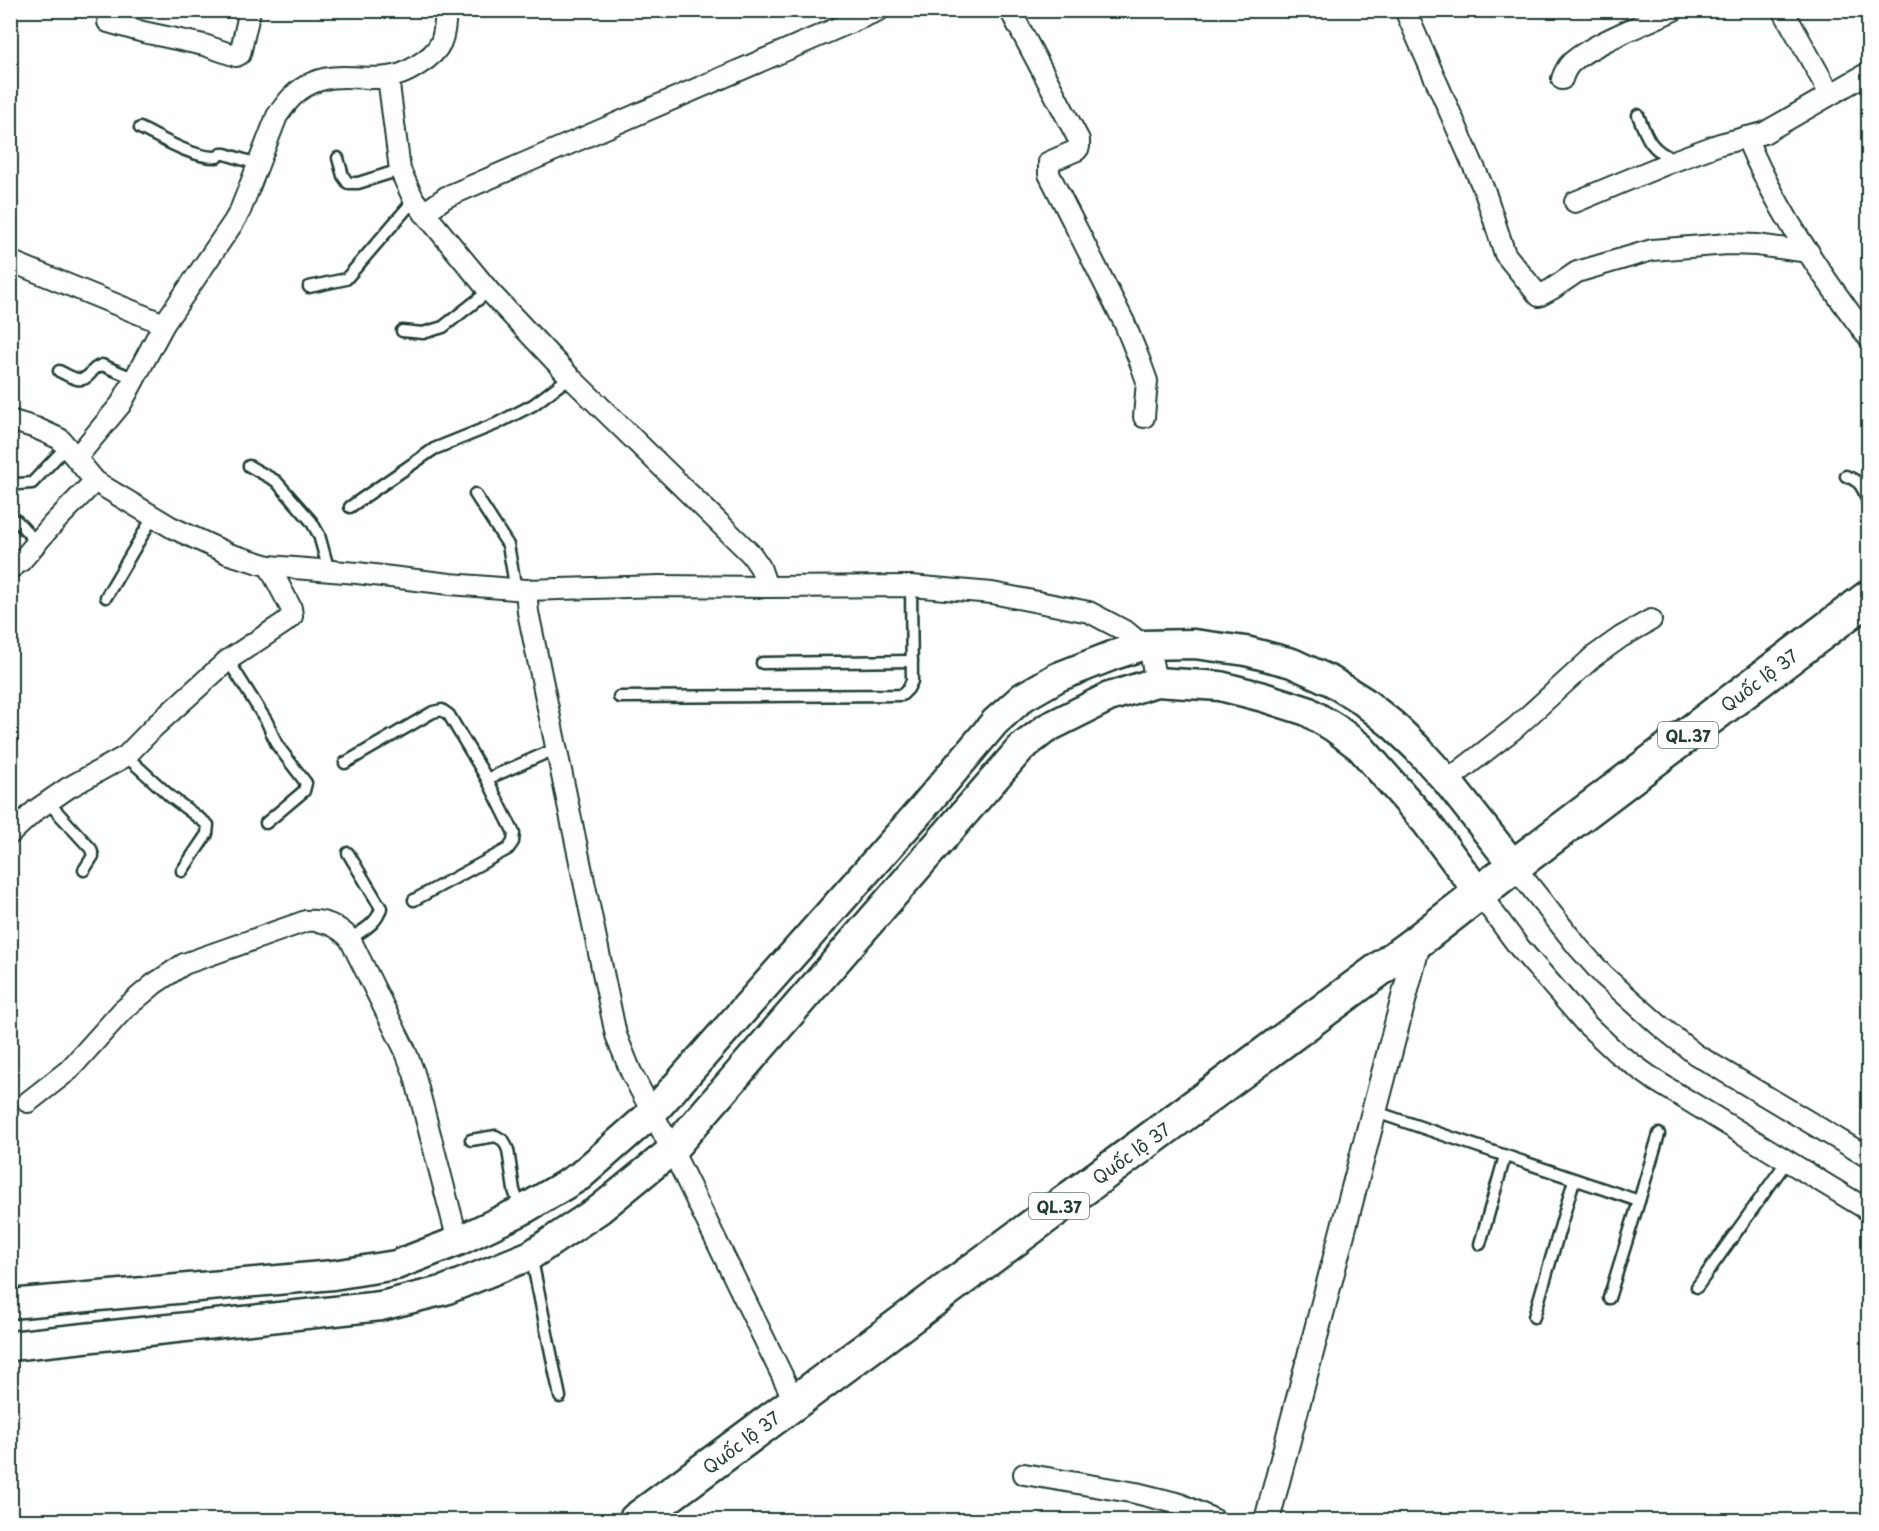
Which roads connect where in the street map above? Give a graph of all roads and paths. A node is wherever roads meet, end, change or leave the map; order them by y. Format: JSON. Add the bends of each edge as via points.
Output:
{"nodes":[{"id":1,"x":250,"y":10,"type":"edge"},
{"id":2,"x":446,"y":10,"type":"edge"},
{"id":3,"x":879,"y":10,"type":"edge"},
{"id":4,"x":1010,"y":10,"type":"edge"},
{"id":5,"x":1405,"y":10,"type":"edge"},
{"id":6,"x":1674,"y":10,"type":"edge"},
{"id":7,"x":1783,"y":10,"type":"edge"},
{"id":8,"x":108,"y":22,"type":"dead end"},
{"id":9,"x":1869,"y":73,"type":"edge"},
{"id":10,"x":388,"y":77,"type":"junction"},
{"id":11,"x":1562,"y":80,"type":"dead end"},
{"id":12,"x":1830,"y":94,"type":"junction"},
{"id":13,"x":1638,"y":115,"type":"dead end"},
{"id":14,"x":140,"y":128,"type":"dead end"},
{"id":15,"x":1746,"y":137,"type":"junction"},
{"id":16,"x":338,"y":158,"type":"dead end"},
{"id":17,"x":1676,"y":160,"type":"junction"},
{"id":18,"x":258,"y":164,"type":"junction"},
{"id":19,"x":400,"y":170,"type":"junction"},
{"id":20,"x":1575,"y":202,"type":"dead end"},
{"id":21,"x":419,"y":207,"type":"junction"},
{"id":22,"x":1809,"y":252,"type":"junction"},
{"id":23,"x":10,"y":261,"type":"edge"},
{"id":24,"x":309,"y":287,"type":"dead end"},
{"id":25,"x":489,"y":291,"type":"junction"},
{"id":26,"x":164,"y":324,"type":"junction"},
{"id":27,"x":402,"y":332,"type":"dead end"},
{"id":28,"x":1869,"y":337,"type":"edge"},
{"id":29,"x":59,"y":371,"type":"dead end"},
{"id":30,"x":570,"y":377,"type":"junction"},
{"id":31,"x":133,"y":378,"type":"junction"},
{"id":32,"x":1144,"y":417,"type":"dead end"},
{"id":33,"x":10,"y":420,"type":"edge"},
{"id":34,"x":72,"y":451,"type":"junction"},
{"id":35,"x":249,"y":466,"type":"dead end"},
{"id":36,"x":1846,"y":476,"type":"dead end"},
{"id":37,"x":10,"y":481,"type":"edge"},
{"id":38,"x":95,"y":481,"type":"junction"},
{"id":39,"x":475,"y":494,"type":"dead end"},
{"id":40,"x":1869,"y":502,"type":"edge"},
{"id":41,"x":350,"y":507,"type":"dead end"},
{"id":42,"x":153,"y":517,"type":"junction"},
{"id":43,"x":10,"y":519,"type":"edge"},
{"id":44,"x":37,"y":543,"type":"junction"},
{"id":45,"x":269,"y":566,"type":"junction"},
{"id":46,"x":10,"y":569,"type":"edge"},
{"id":47,"x":329,"y":572,"type":"junction"},
{"id":48,"x":911,"y":586,"type":"junction"},
{"id":49,"x":767,"y":587,"type":"junction"},
{"id":50,"x":521,"y":590,"type":"junction"},
{"id":51,"x":106,"y":597,"type":"dead end"},
{"id":52,"x":1867,"y":602,"type":"edge"},
{"id":53,"x":1651,"y":620,"type":"dead end"},
{"id":54,"x":228,"y":660,"type":"junction"},
{"id":55,"x":912,"y":661,"type":"junction"},
{"id":56,"x":762,"y":663,"type":"dead end"},
{"id":57,"x":1152,"y":665,"type":"junction"},
{"id":58,"x":619,"y":697,"type":"dead end"},
{"id":59,"x":555,"y":749,"type":"junction"},
{"id":60,"x":126,"y":756,"type":"junction"},
{"id":61,"x":345,"y":762,"type":"dead end"},
{"id":62,"x":487,"y":779,"type":"junction"},
{"id":63,"x":1447,"y":781,"type":"junction"},
{"id":64,"x":48,"y":802,"type":"junction"},
{"id":65,"x":266,"y":823,"type":"dead end"},
{"id":66,"x":10,"y":834,"type":"edge"},
{"id":67,"x":348,"y":853,"type":"dead end"},
{"id":68,"x":1510,"y":868,"type":"junction"},
{"id":69,"x":84,"y":870,"type":"dead end"},
{"id":70,"x":182,"y":871,"type":"dead end"},
{"id":71,"x":1480,"y":893,"type":"junction"},
{"id":72,"x":414,"y":900,"type":"dead end"},
{"id":73,"x":350,"y":939,"type":"junction"},
{"id":74,"x":1419,"y":940,"type":"junction"},
{"id":75,"x":28,"y":1102,"type":"dead end"},
{"id":76,"x":653,"y":1112,"type":"junction"},
{"id":77,"x":1373,"y":1112,"type":"junction"},
{"id":78,"x":1659,"y":1134,"type":"dead end"},
{"id":79,"x":471,"y":1140,"type":"dead end"},
{"id":80,"x":672,"y":1150,"type":"junction"},
{"id":81,"x":1505,"y":1156,"type":"junction"},
{"id":82,"x":1869,"y":1158,"type":"edge"},
{"id":83,"x":1787,"y":1161,"type":"junction"},
{"id":84,"x":1574,"y":1180,"type":"junction"},
{"id":85,"x":1639,"y":1201,"type":"junction"},
{"id":86,"x":1869,"y":1210,"type":"edge"},
{"id":87,"x":521,"y":1211,"type":"junction"},
{"id":88,"x":458,"y":1240,"type":"junction"},
{"id":89,"x":1480,"y":1244,"type":"dead end"},
{"id":90,"x":531,"y":1255,"type":"junction"},
{"id":91,"x":1697,"y":1287,"type":"dead end"},
{"id":92,"x":1609,"y":1298,"type":"dead end"},
{"id":93,"x":10,"y":1304,"type":"edge"},
{"id":94,"x":1534,"y":1317,"type":"dead end"},
{"id":95,"x":10,"y":1346,"type":"edge"},
{"id":96,"x":560,"y":1397,"type":"dead end"},
{"id":97,"x":795,"y":1402,"type":"junction"},
{"id":98,"x":1024,"y":1474,"type":"dead end"},
{"id":99,"x":636,"y":1521,"type":"edge"},
{"id":100,"x":1215,"y":1521,"type":"edge"},
{"id":101,"x":1267,"y":1521,"type":"edge"}],
"edges":[{"from":1,"to":8,"type":"street","via":[[240,54],[236,56]]},
{"from":2,"to":10,"type":"street","via":[[443,42],[433,56],[407,72]]},
{"from":3,"to":21,"type":"street"},
{"from":4,"to":32,"type":"street","via":[[1079,140],[1077,150],[1049,162],[1047,169],[1139,359],[1147,381]]},
{"from":5,"to":22,"type":"street","via":[[1485,192],[1505,254],[1539,296],[1577,272],[1652,250],[1728,244]]},
{"from":6,"to":11,"type":"street","via":[[1592,49],[1572,62]]},
{"from":7,"to":12,"type":"street"},
{"from":9,"to":12,"type":"street"},
{"from":10,"to":18,"type":"street","via":[[345,76],[307,85],[277,116]]},
{"from":10,"to":19,"type":"street"},
{"from":12,"to":15,"type":"street","via":[[1764,133]]},
{"from":13,"to":17,"type":"lane","via":[[1652,146]]},
{"from":14,"to":18,"type":"lane","via":[[207,157],[225,153]]},
{"from":15,"to":17,"type":"street"},
{"from":15,"to":22,"type":"street","via":[[1761,173]]},
{"from":16,"to":19,"type":"lane","via":[[348,183]]},
{"from":17,"to":20,"type":"street"},
{"from":18,"to":26,"type":"street","via":[[233,223]]},
{"from":19,"to":21,"type":"street"},
{"from":21,"to":24,"type":"lane","via":[[346,279]]},
{"from":21,"to":25,"type":"street"},
{"from":22,"to":28,"type":"street"},
{"from":23,"to":26,"type":"street"},
{"from":25,"to":27,"type":"lane","via":[[443,327],[423,333]]},
{"from":25,"to":30,"type":"street"},
{"from":26,"to":31,"type":"street"},
{"from":29,"to":31,"type":"lane","via":[[81,380],[102,365]]},
{"from":30,"to":41,"type":"lane","via":[[533,405],[434,449]]},
{"from":30,"to":49,"type":"street","via":[[751,554]]},
{"from":31,"to":34,"type":"street","via":[[111,418]]},
{"from":33,"to":34,"type":"street","via":[[52,435]]},
{"from":34,"to":37,"type":"lane","via":[[32,483]]},
{"from":34,"to":38,"type":"street"},
{"from":35,"to":47,"type":"lane","via":[[276,481],[311,521]]},
{"from":36,"to":40,"type":"lane","via":[[1859,481]]},
{"from":38,"to":42,"type":"street"},
{"from":38,"to":44,"type":"street"},
{"from":39,"to":50,"type":"lane","via":[[508,545]]},
{"from":42,"to":45,"type":"street","via":[[229,554]]},
{"from":42,"to":51,"type":"lane"},
{"from":43,"to":44,"type":"lane","via":[[17,521]]},
{"from":44,"to":46,"type":"street"},
{"from":45,"to":47,"type":"street"},
{"from":45,"to":54,"type":"street","via":[[292,616]]},
{"from":47,"to":50,"type":"street"},
{"from":48,"to":49,"type":"street"},
{"from":48,"to":55,"type":"lane"},
{"from":48,"to":57,"type":"street","via":[[992,593],[1089,612],[1127,632]]},
{"from":49,"to":50,"type":"street"},
{"from":50,"to":59,"type":"street"},
{"from":52,"to":68,"type":"highway","name":"Quốc lộ 37","number":"QL.37"},
{"from":53,"to":63,"type":"street","via":[[1593,657],[1515,728]]},
{"from":54,"to":60,"type":"street"},
{"from":54,"to":65,"type":"lane","via":[[277,745],[306,783],[304,791]]},
{"from":55,"to":56,"type":"lane"},
{"from":55,"to":58,"type":"lane","via":[[908,689],[894,696]]},
{"from":57,"to":63,"type":"main road","via":[[1194,644],[1246,651],[1292,663],[1363,701],[1393,724]]},
{"from":57,"to":71,"type":"main road","via":[[1307,711],[1335,728],[1379,767]]},
{"from":57,"to":76,"type":"main road","via":[[1058,677],[1023,697],[995,722]]},
{"from":57,"to":80,"type":"main road","via":[[1108,697],[1047,728],[1021,748]]},
{"from":59,"to":62,"type":"lane"},
{"from":59,"to":76,"type":"street","via":[[616,1035]]},
{"from":60,"to":64,"type":"street"},
{"from":60,"to":70,"type":"lane","via":[[208,825],[207,834]]},
{"from":61,"to":62,"type":"lane","via":[[442,710],[449,715]]},
{"from":62,"to":72,"type":"lane","via":[[514,833],[513,842],[508,849]]},
{"from":63,"to":68,"type":"main road"},
{"from":64,"to":66,"type":"street"},
{"from":64,"to":69,"type":"lane","via":[[91,849],[93,856]]},
{"from":67,"to":73,"type":"lane","via":[[381,908],[373,923]]},
{"from":68,"to":71,"type":"highway","number":"QL.37"},
{"from":68,"to":82,"type":"street","via":[[1603,975],[1660,1026],[1695,1054]]},
{"from":71,"to":74,"type":"highway","name":"Quốc lộ 37","number":"QL.37"},
{"from":71,"to":83,"type":"street","via":[[1519,947],[1586,1024],[1617,1053]]},
{"from":73,"to":75,"type":"street","via":[[344,931],[316,920],[184,964],[122,1011],[69,1070]]},
{"from":73,"to":88,"type":"street","via":[[414,1073]]},
{"from":74,"to":77,"type":"street"},
{"from":74,"to":97,"type":"highway","name":"Quốc lộ 37","number":"QL.37"},
{"from":76,"to":80,"type":"street"},
{"from":76,"to":87,"type":"main road","via":[[580,1176]]},
{"from":77,"to":81,"type":"lane"},
{"from":77,"to":101,"type":"street"},
{"from":78,"to":85,"type":"lane"},
{"from":79,"to":87,"type":"lane","via":[[496,1136],[504,1141]]},
{"from":80,"to":90,"type":"main road","via":[[600,1209]]},
{"from":80,"to":97,"type":"street"},
{"from":81,"to":84,"type":"lane"},
{"from":81,"to":89,"type":"lane"},
{"from":83,"to":86,"type":"street"},
{"from":83,"to":91,"type":"lane"},
{"from":84,"to":85,"type":"lane"},
{"from":84,"to":94,"type":"lane"},
{"from":85,"to":92,"type":"lane"},
{"from":87,"to":88,"type":"main road"},
{"from":88,"to":93,"type":"main road","via":[[396,1265],[333,1275]]},
{"from":90,"to":95,"type":"main road","via":[[445,1290],[381,1306]]},
{"from":90,"to":96,"type":"lane"},
{"from":97,"to":99,"type":"highway","name":"Quốc lộ 37","number":"QL.37"},
{"from":98,"to":100,"type":"street","via":[[1136,1493],[1180,1504]]}]}
